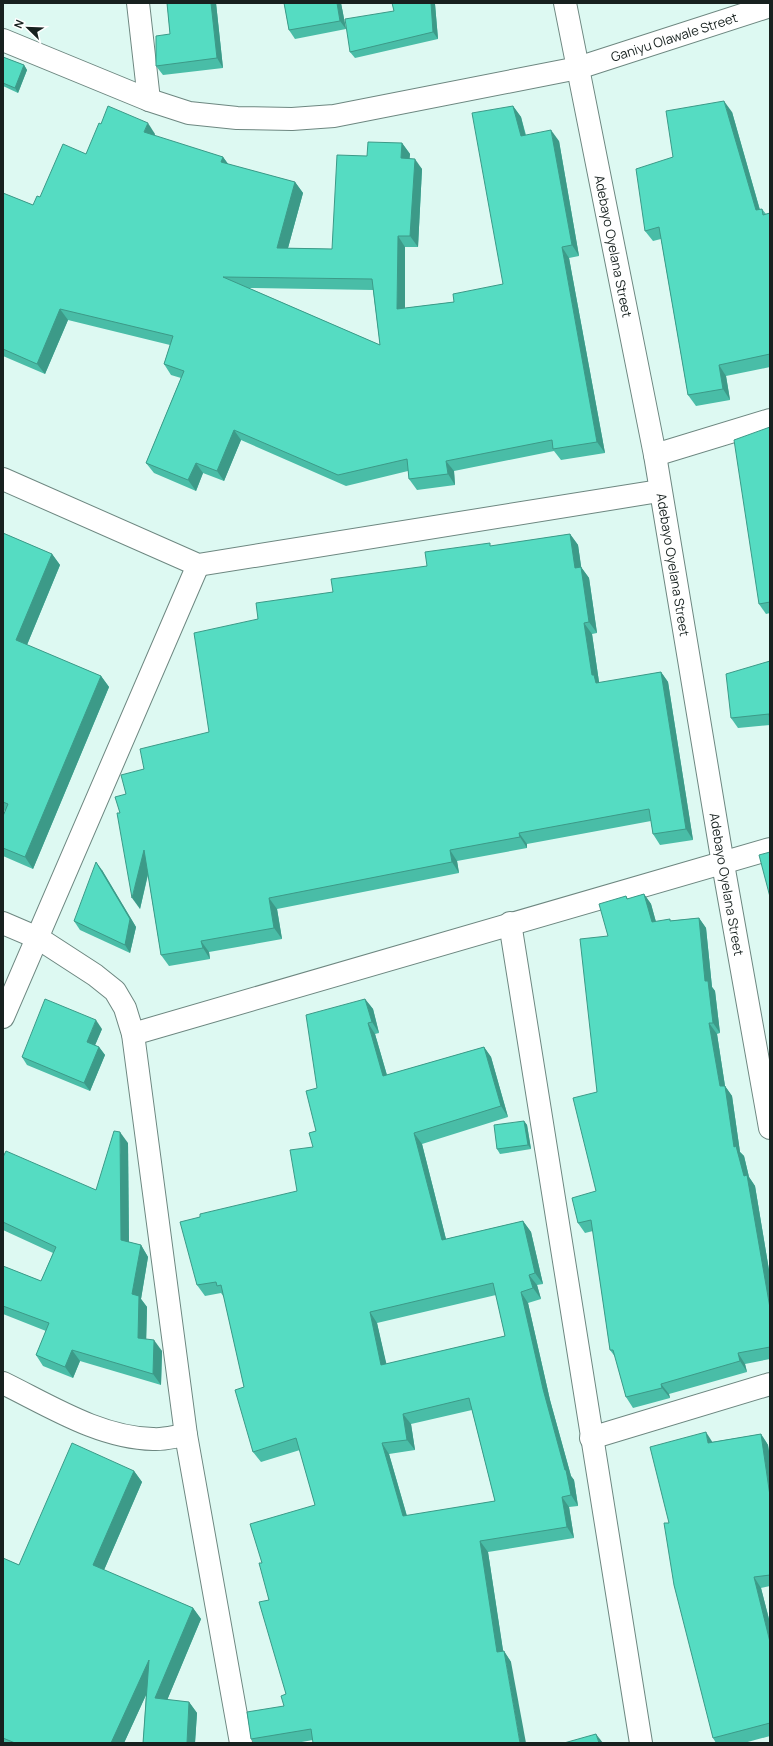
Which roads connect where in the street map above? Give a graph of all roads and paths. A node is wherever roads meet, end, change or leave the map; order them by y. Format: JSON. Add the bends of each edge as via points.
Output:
{"nodes":[{"id":1,"x":138,"y":3,"type":"edge"},
{"id":2,"x":565,"y":3,"type":"edge"},
{"id":3,"x":770,"y":6,"type":"edge"},
{"id":4,"x":3,"y":40,"type":"edge"},
{"id":5,"x":578,"y":68,"type":"junction"},
{"id":6,"x":149,"y":100,"type":"junction"},
{"id":7,"x":770,"y":420,"type":"edge"},
{"id":8,"x":655,"y":455,"type":"junction"},
{"id":9,"x":3,"y":479,"type":"edge"},
{"id":10,"x":660,"y":491,"type":"junction"},
{"id":11,"x":198,"y":565,"type":"junction"},
{"id":12,"x":770,"y":849,"type":"edge"},
{"id":13,"x":723,"y":864,"type":"junction"},
{"id":14,"x":3,"y":923,"type":"edge"},
{"id":15,"x":510,"y":923,"type":"junction"},
{"id":16,"x":38,"y":938,"type":"junction"},
{"id":17,"x":3,"y":1017,"type":"edge"},
{"id":18,"x":133,"y":1034,"type":"junction"},
{"id":19,"x":770,"y":1128,"type":"edge"},
{"id":20,"x":3,"y":1383,"type":"edge"},
{"id":21,"x":770,"y":1384,"type":"edge"},
{"id":22,"x":186,"y":1434,"type":"junction"},
{"id":23,"x":591,"y":1438,"type":"junction"},
{"id":24,"x":241,"y":1743,"type":"edge"},
{"id":25,"x":641,"y":1743,"type":"edge"}],
"edges":[{"from":1,"to":6,"type":"street"},
{"from":2,"to":5,"type":"street","name":"Adebayo Oyelana Street"},
{"from":3,"to":5,"type":"street","name":"Ganiyu Olawale Street"},
{"from":4,"to":6,"type":"street","name":"Ganiyu Olawale Street"},
{"from":5,"to":6,"type":"street","name":"Ganiyu Olawale Street","via":[[334,116],[292,119],[237,118],[189,113]]},
{"from":5,"to":8,"type":"street","name":"Adebayo Oyelana Street"},
{"from":7,"to":8,"type":"street"},
{"from":8,"to":10,"type":"street","name":"Adebayo Oyelana Street"},
{"from":9,"to":11,"type":"street"},
{"from":10,"to":11,"type":"street"},
{"from":10,"to":13,"type":"street","name":"Adebayo Oyelana Street"},
{"from":11,"to":16,"type":"street"},
{"from":12,"to":13,"type":"street"},
{"from":13,"to":15,"type":"street"},
{"from":13,"to":19,"type":"street","name":"Adebayo Oyelana Street"},
{"from":14,"to":16,"type":"street"},
{"from":15,"to":18,"type":"street"},
{"from":15,"to":23,"type":"street"},
{"from":16,"to":17,"type":"street"},
{"from":16,"to":18,"type":"street","via":[[115,991],[125,1008]]},
{"from":18,"to":22,"type":"street"},
{"from":20,"to":22,"type":"street","via":[[77,1420],[130,1438],[155,1440]]},
{"from":21,"to":23,"type":"street"},
{"from":22,"to":24,"type":"street"},
{"from":23,"to":25,"type":"street"}]}
